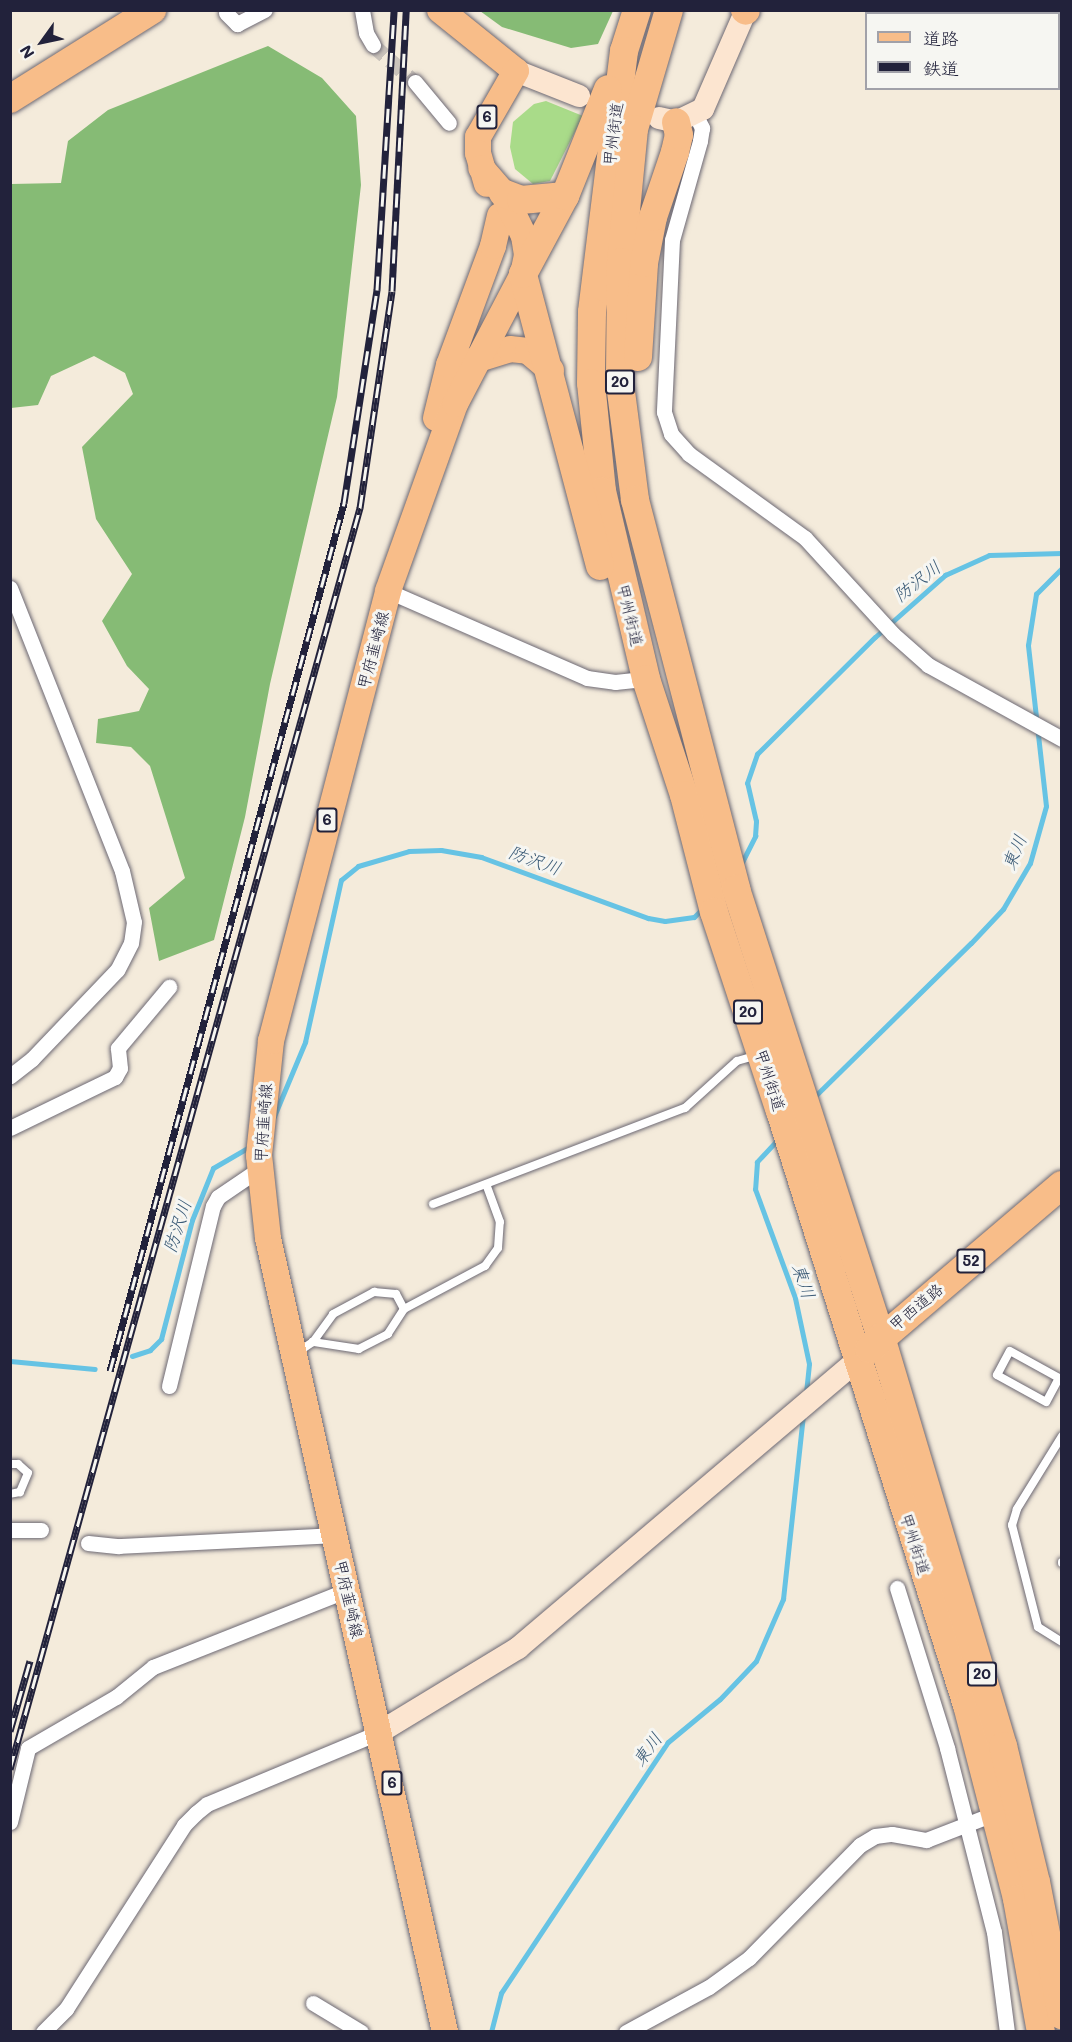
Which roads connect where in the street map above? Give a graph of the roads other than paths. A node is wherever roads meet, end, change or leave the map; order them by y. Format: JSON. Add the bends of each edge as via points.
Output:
{"nodes":[{"id":1,"x":152,"y":10,"type":"edge"},
{"id":2,"x":266,"y":10,"type":"edge"},
{"id":3,"x":362,"y":10,"type":"edge"},
{"id":4,"x":440,"y":10,"type":"edge"},
{"id":5,"x":637,"y":10,"type":"edge"},
{"id":6,"x":669,"y":10,"type":"edge"},
{"id":7,"x":746,"y":11,"type":"edge"},
{"id":8,"x":226,"y":13,"type":"dead end"},
{"id":9,"x":373,"y":45,"type":"tunnel mouth"},
{"id":10,"x":624,"y":51,"type":"junction"},
{"id":11,"x":516,"y":71,"type":"junction"},
{"id":12,"x":415,"y":82,"type":"tunnel mouth"},
{"id":13,"x":579,"y":96,"type":"dead end"},
{"id":14,"x":10,"y":99,"type":"edge"},
{"id":15,"x":677,"y":118,"type":"junction"},
{"id":16,"x":449,"y":123,"type":"dead end"},
{"id":17,"x":565,"y":195,"type":"junction"},
{"id":18,"x":502,"y":205,"type":"junction"},
{"id":19,"x":523,"y":274,"type":"junction"},
{"id":20,"x":475,"y":360,"type":"junction"},
{"id":21,"x":551,"y":370,"type":"junction"},
{"id":22,"x":409,"y":526,"type":"junction"},
{"id":23,"x":10,"y":588,"type":"edge"},
{"id":24,"x":388,"y":591,"type":"junction"},
{"id":25,"x":646,"y":679,"type":"junction"},
{"id":26,"x":1062,"y":739,"type":"edge"},
{"id":27,"x":699,"y":751,"type":"junction"},
{"id":28,"x":169,"y":987,"type":"dead end"},
{"id":29,"x":775,"y":1050,"type":"junction"},
{"id":30,"x":10,"y":1076,"type":"edge"},
{"id":31,"x":10,"y":1128,"type":"edge"},
{"id":32,"x":259,"y":1162,"type":"junction"},
{"id":33,"x":486,"y":1184,"type":"junction"},
{"id":34,"x":1062,"y":1185,"type":"edge"},
{"id":35,"x":433,"y":1204,"type":"dead end"},
{"id":36,"x":404,"y":1309,"type":"junction"},
{"id":37,"x":881,"y":1337,"type":"junction"},
{"id":38,"x":304,"y":1348,"type":"junction"},
{"id":39,"x":858,"y":1360,"type":"junction"},
{"id":40,"x":1060,"y":1379,"type":"edge"},
{"id":41,"x":169,"y":1386,"type":"dead end"},
{"id":42,"x":1062,"y":1436,"type":"edge"},
{"id":43,"x":10,"y":1464,"type":"edge"},
{"id":44,"x":10,"y":1494,"type":"edge"},
{"id":45,"x":10,"y":1530,"type":"edge"},
{"id":46,"x":41,"y":1530,"type":"dead end"},
{"id":47,"x":334,"y":1535,"type":"junction"},
{"id":48,"x":88,"y":1543,"type":"dead end"},
{"id":49,"x":897,"y":1588,"type":"dead end"},
{"id":50,"x":347,"y":1590,"type":"junction"},
{"id":51,"x":1062,"y":1642,"type":"edge"},
{"id":52,"x":380,"y":1732,"type":"junction"},
{"id":53,"x":1003,"y":1746,"type":"junction"},
{"id":54,"x":996,"y":1813,"type":"junction"},
{"id":55,"x":10,"y":1822,"type":"edge"},
{"id":56,"x":965,"y":1826,"type":"junction"},
{"id":57,"x":1062,"y":1928,"type":"edge"},
{"id":58,"x":314,"y":2003,"type":"dead end"},
{"id":59,"x":1062,"y":2016,"type":"edge"},
{"id":60,"x":43,"y":2031,"type":"edge"},
{"id":61,"x":361,"y":2031,"type":"edge"},
{"id":62,"x":445,"y":2031,"type":"edge"},
{"id":63,"x":626,"y":2031,"type":"edge"},
{"id":64,"x":1006,"y":2031,"type":"edge"},
{"id":65,"x":1041,"y":2031,"type":"edge"}],
"edges":[{"from":1,"to":14,"type":"highway"},
{"from":2,"to":8,"type":"street","via":[[237,24]]},
{"from":3,"to":9,"type":"street","via":[[366,33]]},
{"from":4,"to":11,"type":"main road"},
{"from":5,"to":10,"type":"highway","name":"甲州街道","number":"20"},
{"from":6,"to":27,"type":"highway","name":"甲州街道","number":"20","via":[[634,129],[621,262],[620,384],[635,500]]},
{"from":7,"to":15,"type":"street","via":[[708,98]]},
{"from":10,"to":17,"type":"highway"},
{"from":10,"to":25,"type":"highway","name":"甲州街道","number":"20","via":[[592,312],[591,383],[602,491]]},
{"from":11,"to":13,"type":"street"},
{"from":11,"to":18,"type":"main road","number":"6","via":[[489,111],[478,137],[481,168]]},
{"from":12,"to":16,"type":"street"},
{"from":15,"to":26,"type":"street","via":[[702,128],[672,240],[664,412],[671,434],[690,454],[805,538],[893,634],[928,665]]},
{"from":15,"to":27,"type":"highway","via":[[677,144],[644,263],[637,383],[648,493],[694,700]]},
{"from":17,"to":18,"type":"highway"},
{"from":17,"to":19,"type":"highway"},
{"from":18,"to":19,"type":"main road","number":"6"},
{"from":18,"to":22,"type":"main road","via":[[493,246],[448,365]]},
{"from":19,"to":20,"type":"main road","name":"甲府韮崎線","number":"6"},
{"from":19,"to":21,"type":"highway"},
{"from":20,"to":21,"type":"main road","via":[[510,349],[528,351]]},
{"from":20,"to":22,"type":"main road","name":"甲府韮崎線","number":"6"},
{"from":21,"to":25,"type":"highway","via":[[603,577]]},
{"from":22,"to":24,"type":"main road","name":"甲府韮崎線","number":"6"},
{"from":23,"to":30,"type":"street","via":[[122,871],[134,922],[131,943],[117,970],[33,1059]]},
{"from":24,"to":25,"type":"street","via":[[587,678],[615,682]]},
{"from":24,"to":32,"type":"main road","name":"甲府韮崎線","number":"6","via":[[271,1041],[260,1117]]},
{"from":25,"to":29,"type":"highway","name":"甲州街道","number":"20","via":[[684,795],[714,912]]},
{"from":27,"to":29,"type":"highway","name":"甲州街道","number":"20"},
{"from":28,"to":31,"type":"street","via":[[118,1048],[120,1068],[115,1077]]},
{"from":29,"to":33,"type":"lane","via":[[737,1061],[685,1108]]},
{"from":29,"to":37,"type":"highway","name":"甲州街道","number":"20","via":[[802,1087]]},
{"from":29,"to":39,"type":"highway","name":"甲州街道","number":"20","via":[[780,1111]]},
{"from":32,"to":38,"type":"main road","name":"甲府韮崎線","number":"6","via":[[268,1238]]},
{"from":32,"to":41,"type":"street","via":[[218,1197],[213,1206]]},
{"from":33,"to":35,"type":"lane"},
{"from":33,"to":36,"type":"lane","via":[[500,1222],[498,1248],[485,1266]]},
{"from":34,"to":37,"type":"highway","name":"甲西道路","number":"52"},
{"from":36,"to":38,"type":"lane","via":[[388,1334],[359,1349]]},
{"from":36,"to":38,"type":"lane","via":[[396,1294],[374,1292],[333,1314]]},
{"from":37,"to":39,"type":"highway","number":"52"},
{"from":37,"to":53,"type":"highway","name":"甲州街道","number":"20"},
{"from":38,"to":47,"type":"main road","name":"甲府韮崎線","number":"6"},
{"from":39,"to":52,"type":"street","via":[[518,1648]]},
{"from":39,"to":54,"type":"highway","name":"甲州街道","number":"20","via":[[967,1705]]},
{"from":40,"to":40,"type":"lane","via":[[1046,1402],[997,1375],[1010,1350]]},
{"from":42,"to":51,"type":"lane","via":[[1017,1509],[1012,1525],[1038,1627]]},
{"from":43,"to":44,"type":"lane","via":[[18,1464],[28,1473],[20,1492]]},
{"from":45,"to":46,"type":"street"},
{"from":47,"to":48,"type":"street","via":[[119,1546]]},
{"from":47,"to":50,"type":"main road","name":"甲府韮崎線","number":"6"},
{"from":49,"to":56,"type":"street","via":[[947,1748]]},
{"from":50,"to":52,"type":"main road","name":"甲府韮崎線","number":"6"},
{"from":50,"to":55,"type":"street","via":[[153,1667],[116,1696],[28,1748]]},
{"from":52,"to":60,"type":"street","via":[[207,1804],[196,1813],[184,1825],[66,2009]]},
{"from":52,"to":62,"type":"main road","name":"甲府韮崎線","number":"6"},
{"from":53,"to":57,"type":"highway","number":"20","via":[[1028,1803]]},
{"from":53,"to":59,"type":"highway","name":"甲州街道","number":"20","via":[[1036,1882]]},
{"from":54,"to":56,"type":"street"},
{"from":54,"to":65,"type":"highway","name":"甲州街道","number":"20","via":[[1017,1899]]},
{"from":56,"to":63,"type":"street","via":[[926,1840],[892,1834],[875,1836],[860,1845],[749,1958],[709,1987]]},
{"from":56,"to":64,"type":"street","via":[[994,1932]]},
{"from":58,"to":61,"type":"street"}]}
